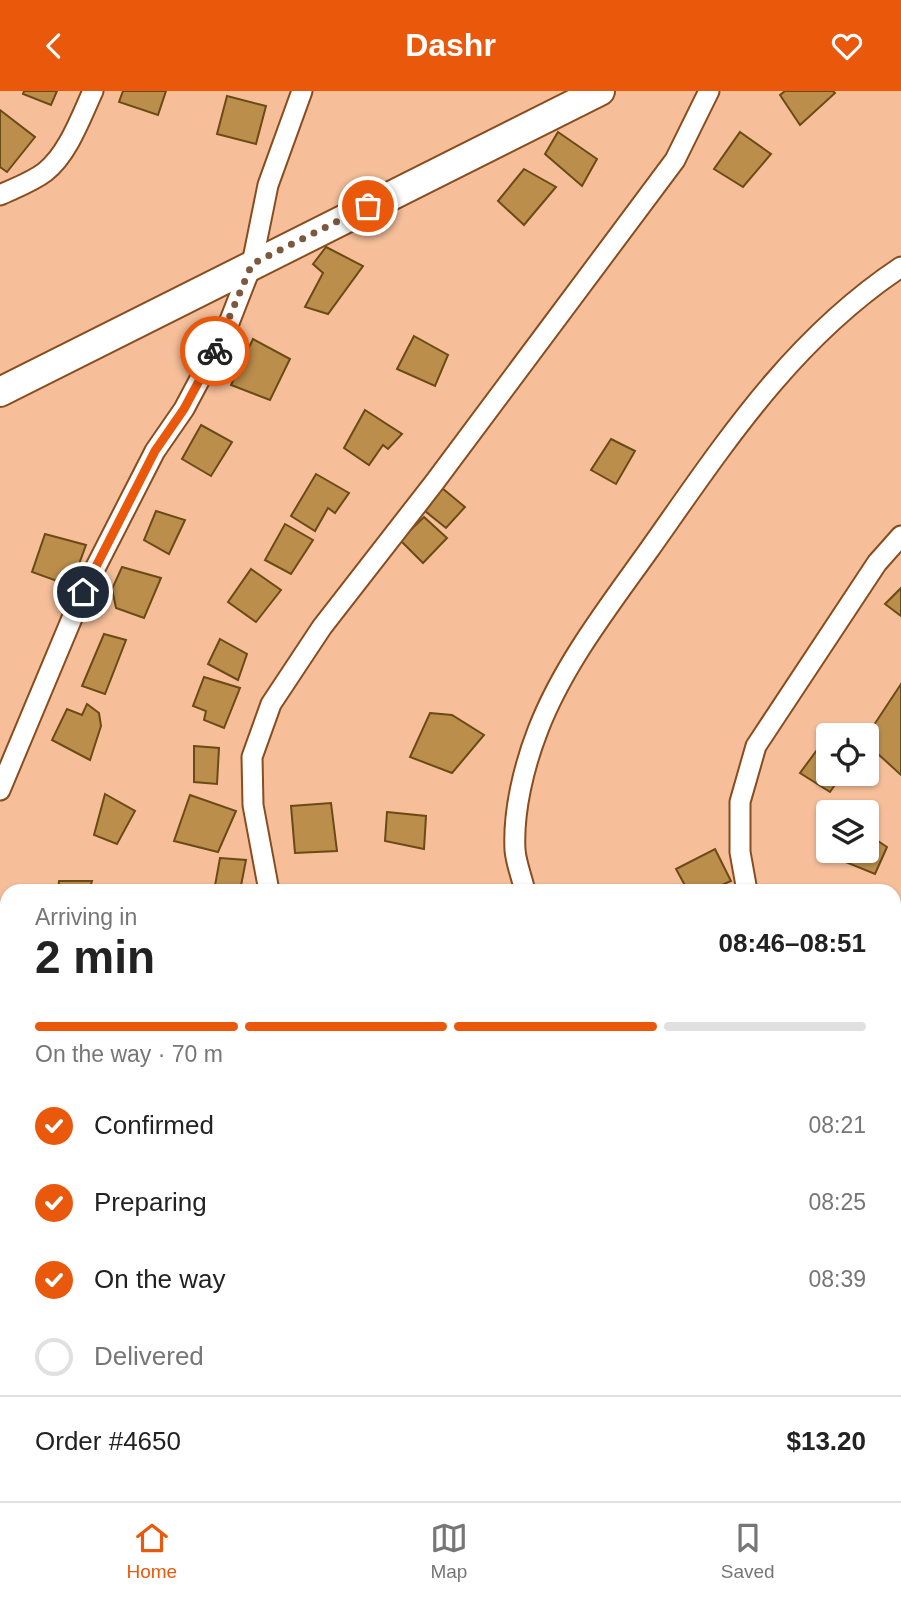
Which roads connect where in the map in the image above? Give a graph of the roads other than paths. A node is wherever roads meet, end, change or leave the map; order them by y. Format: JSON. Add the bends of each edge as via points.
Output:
{"nodes":[{"id":1,"x":93,"y":91,"type":"edge"},
{"id":2,"x":302,"y":91,"type":"edge"},
{"id":3,"x":600,"y":91,"type":"edge"},
{"id":4,"x":709,"y":91,"type":"edge"},
{"id":5,"x":0,"y":195,"type":"edge"},
{"id":6,"x":252,"y":264,"type":"junction"},
{"id":7,"x":901,"y":267,"type":"edge"},
{"id":8,"x":0,"y":392,"type":"edge"},
{"id":9,"x":901,"y":535,"type":"edge"},
{"id":10,"x":0,"y":790,"type":"edge"},
{"id":11,"x":268,"y":884,"type":"edge"},
{"id":12,"x":524,"y":884,"type":"edge"},
{"id":13,"x":746,"y":884,"type":"edge"}],
"edges":[{"from":1,"to":5,"type":"street","via":[[54,162],[39,176]]},
{"from":2,"to":6,"type":"street","via":[[268,185]]},
{"from":3,"to":6,"type":"street"},
{"from":4,"to":11,"type":"street","via":[[676,160],[321,627],[271,704],[252,757],[253,805]]},
{"from":6,"to":8,"type":"street"},
{"from":6,"to":10,"type":"street","via":[[227,328],[184,409],[155,451],[83,592]]},
{"from":7,"to":12,"type":"street","via":[[865,291],[802,349],[750,407],[570,667],[538,730],[519,797],[515,851]]},
{"from":9,"to":13,"type":"street","via":[[877,563],[756,746],[740,802]]}]}
